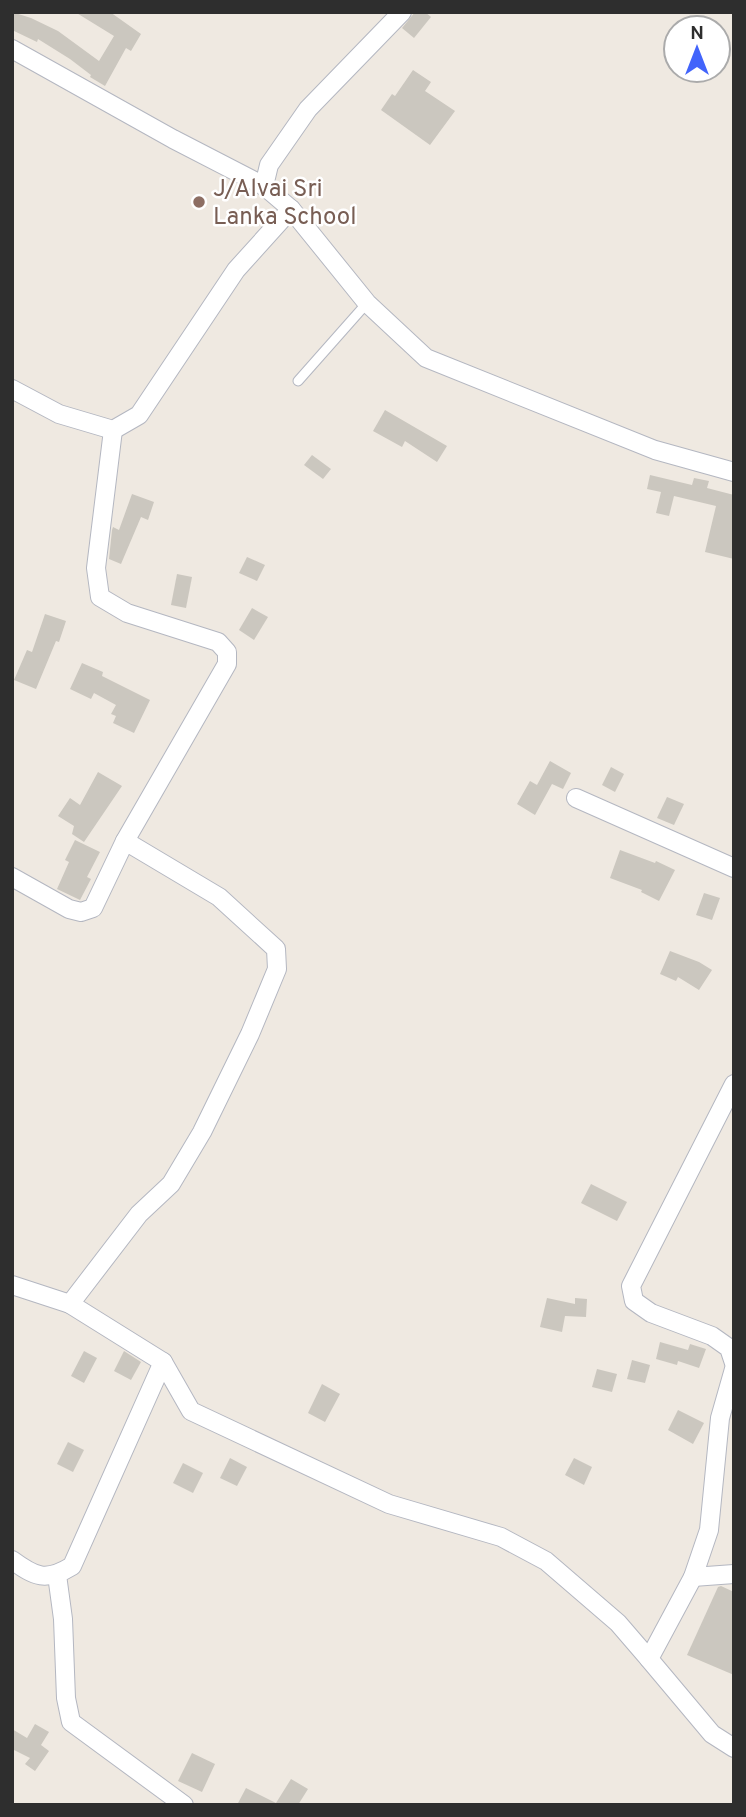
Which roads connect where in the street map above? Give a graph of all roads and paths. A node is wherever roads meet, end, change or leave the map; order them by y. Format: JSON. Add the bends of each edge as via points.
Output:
{"nodes":[{"id":1,"x":402,"y":12,"type":"edge"},
{"id":2,"x":12,"y":49,"type":"edge"},
{"id":3,"x":264,"y":186,"type":"junction"},
{"id":4,"x":291,"y":209,"type":"junction"},
{"id":5,"x":367,"y":303,"type":"junction"},
{"id":6,"x":298,"y":381,"type":"dead end"},
{"id":7,"x":12,"y":388,"type":"edge"},
{"id":8,"x":113,"y":430,"type":"junction"},
{"id":9,"x":734,"y":472,"type":"edge"},
{"id":10,"x":576,"y":798,"type":"dead end"},
{"id":11,"x":125,"y":841,"type":"junction"},
{"id":12,"x":734,"y":868,"type":"edge"},
{"id":13,"x":12,"y":877,"type":"edge"},
{"id":14,"x":734,"y":1084,"type":"edge"},
{"id":15,"x":12,"y":1285,"type":"edge"},
{"id":16,"x":70,"y":1304,"type":"junction"},
{"id":17,"x":163,"y":1363,"type":"junction"},
{"id":18,"x":734,"y":1363,"type":"edge"},
{"id":19,"x":734,"y":1369,"type":"edge"},
{"id":20,"x":12,"y":1560,"type":"edge"},
{"id":21,"x":734,"y":1574,"type":"edge"},
{"id":22,"x":57,"y":1575,"type":"junction"},
{"id":23,"x":693,"y":1577,"type":"junction"},
{"id":24,"x":649,"y":1659,"type":"junction"},
{"id":25,"x":734,"y":1748,"type":"edge"},
{"id":26,"x":184,"y":1805,"type":"edge"}],
"edges":[{"from":1,"to":3,"type":"street","via":[[308,109],[269,165]]},
{"from":2,"to":3,"type":"street"},
{"from":3,"to":4,"type":"street"},
{"from":4,"to":5,"type":"street"},
{"from":4,"to":8,"type":"street","via":[[236,270],[139,415]]},
{"from":5,"to":6,"type":"lane"},
{"from":5,"to":9,"type":"street","via":[[426,358],[655,450]]},
{"from":7,"to":8,"type":"street","via":[[59,414]]},
{"from":8,"to":11,"type":"street","via":[[96,568],[100,597],[127,613],[218,642],[228,652],[228,664]]},
{"from":10,"to":12,"type":"street"},
{"from":11,"to":13,"type":"street","via":[[93,908],[81,912]]},
{"from":11,"to":16,"type":"street","via":[[219,898],[276,949],[277,969],[202,1132],[171,1184],[139,1214]]},
{"from":14,"to":18,"type":"street","via":[[631,1286],[634,1301],[651,1313],[712,1336],[729,1348]]},
{"from":15,"to":16,"type":"street"},
{"from":16,"to":17,"type":"street"},
{"from":17,"to":22,"type":"street","via":[[72,1566]]},
{"from":17,"to":24,"type":"street","via":[[191,1411],[389,1504],[501,1537],[546,1561],[618,1623]]},
{"from":19,"to":23,"type":"street","via":[[720,1418],[709,1530]]},
{"from":20,"to":22,"type":"street","via":[[32,1575]]},
{"from":21,"to":23,"type":"street"},
{"from":22,"to":26,"type":"street","via":[[71,1722]]},
{"from":23,"to":24,"type":"street"},
{"from":24,"to":25,"type":"street","via":[[712,1734]]}]}
